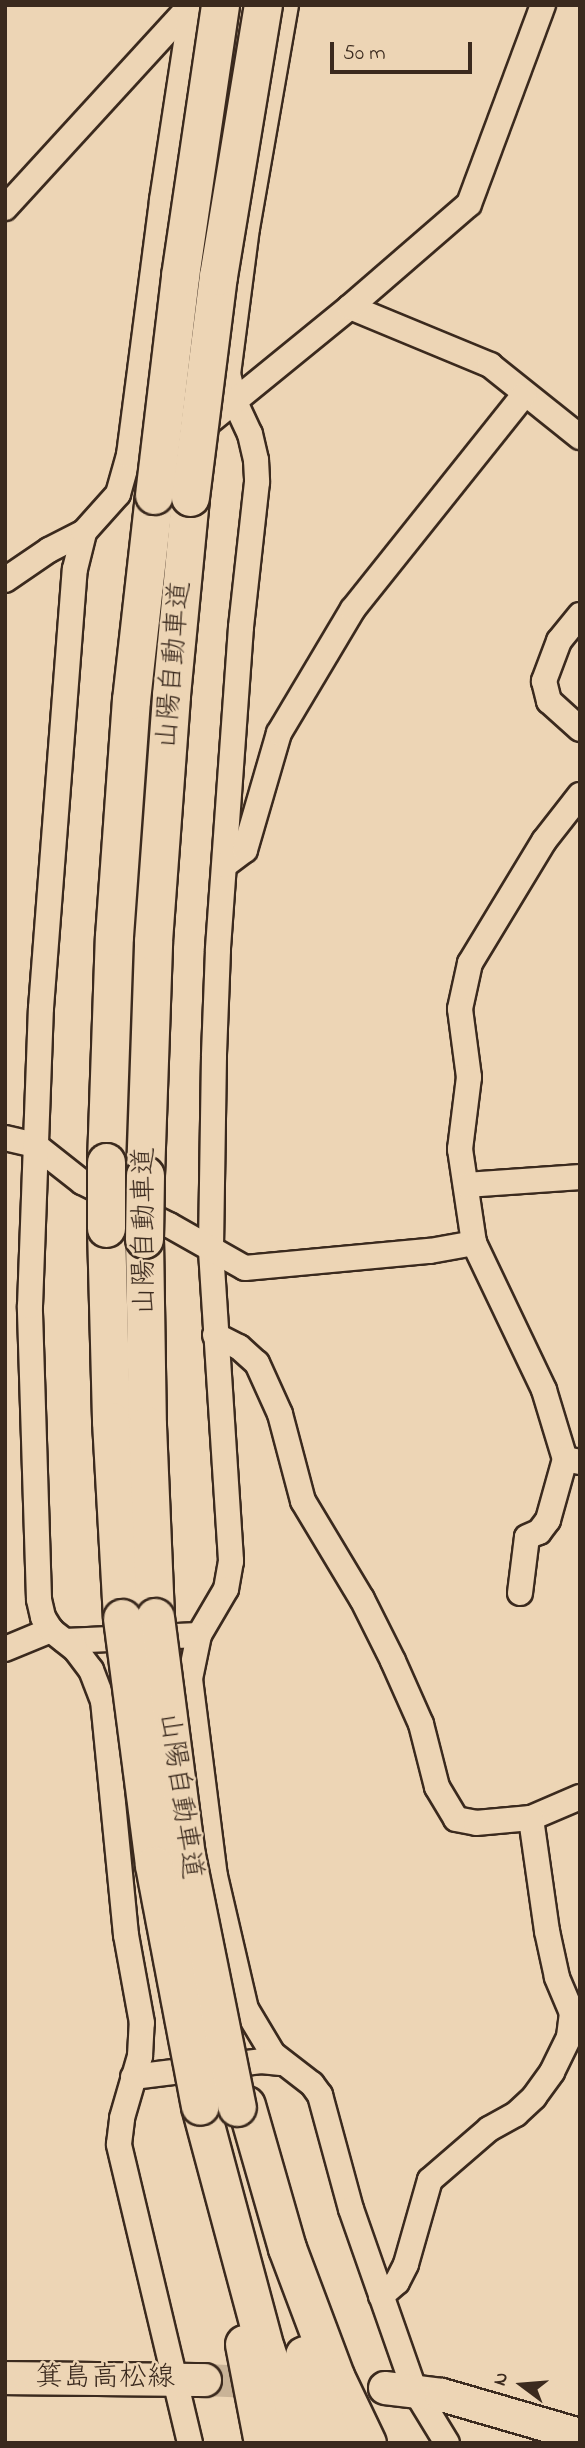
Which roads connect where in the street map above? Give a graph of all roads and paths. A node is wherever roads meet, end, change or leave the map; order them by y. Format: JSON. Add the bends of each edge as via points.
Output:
{"nodes":[{"id":1,"x":192,"y":5,"type":"edge"},
{"id":2,"x":220,"y":5,"type":"edge"},
{"id":3,"x":263,"y":5,"type":"edge"},
{"id":4,"x":286,"y":5,"type":"edge"},
{"id":5,"x":543,"y":5,"type":"edge"},
{"id":6,"x":5,"y":208,"type":"edge"},
{"id":7,"x":350,"y":307,"type":"junction"},
{"id":8,"x":524,"y":396,"type":"junction"},
{"id":9,"x":235,"y":402,"type":"junction"},
{"id":10,"x":580,"y":437,"type":"edge"},
{"id":11,"x":118,"y":494,"type":"junction"},
{"id":12,"x":83,"y":532,"type":"junction"},
{"id":13,"x":5,"y":580,"type":"edge"},
{"id":14,"x":580,"y":615,"type":"edge"},
{"id":15,"x":580,"y":729,"type":"edge"},
{"id":16,"x":580,"y":795,"type":"edge"},
{"id":17,"x":225,"y":865,"type":"junction"},
{"id":18,"x":5,"y":1138,"type":"edge"},
{"id":19,"x":35,"y":1145,"type":"junction"},
{"id":20,"x":580,"y":1177,"type":"edge"},
{"id":21,"x":467,"y":1185,"type":"junction"},
{"id":22,"x":474,"y":1243,"type":"junction"},
{"id":23,"x":211,"y":1251,"type":"junction"},
{"id":24,"x":215,"y":1335,"type":"junction"},
{"id":25,"x":573,"y":1460,"type":"edge"},
{"id":26,"x":520,"y":1592,"type":"dead end"},
{"id":27,"x":139,"y":1617,"type":"junction"},
{"id":28,"x":199,"y":1635,"type":"junction"},
{"id":29,"x":58,"y":1636,"type":"junction"},
{"id":30,"x":5,"y":1649,"type":"edge"},
{"id":31,"x":580,"y":1797,"type":"edge"},
{"id":32,"x":531,"y":1818,"type":"junction"},
{"id":33,"x":281,"y":2063,"type":"junction"},
{"id":34,"x":133,"y":2077,"type":"junction"},
{"id":35,"x":200,"y":2106,"type":"junction"},
{"id":36,"x":242,"y":2106,"type":"junction"},
{"id":37,"x":381,"y":2295,"type":"junction"},
{"id":38,"x":5,"y":2378,"type":"edge"},
{"id":39,"x":174,"y":2379,"type":"junction"},
{"id":40,"x":205,"y":2380,"type":"tunnel mouth"},
{"id":41,"x":399,"y":2388,"type":"junction"},
{"id":42,"x":580,"y":2435,"type":"edge"},
{"id":43,"x":190,"y":2443,"type":"edge"},
{"id":44,"x":263,"y":2443,"type":"edge"},
{"id":45,"x":297,"y":2443,"type":"edge"},
{"id":46,"x":332,"y":2443,"type":"edge"},
{"id":47,"x":367,"y":2443,"type":"edge"},
{"id":48,"x":447,"y":2443,"type":"edge"}],
"edges":[{"from":1,"to":6,"type":"street"},
{"from":1,"to":11,"type":"street","via":[[134,428]]},
{"from":2,"to":27,"type":"highway","name":"山陽自動車道","bridge":true,"via":[[154,495],[131,700],[114,936],[106,1162],[111,1421]]},
{"from":3,"to":27,"type":"highway","name":"山陽自動車道","bridge":true,"via":[[218,276],[171,695],[153,941]]},
{"from":4,"to":9,"type":"street","via":[[230,341],[228,374]]},
{"from":5,"to":7,"type":"street","via":[[469,204]]},
{"from":7,"to":8,"type":"street","via":[[490,365]]},
{"from":7,"to":9,"type":"street"},
{"from":8,"to":10,"type":"street"},
{"from":8,"to":17,"type":"street","via":[[354,609],[279,733],[245,850]]},
{"from":9,"to":11,"type":"street"},
{"from":9,"to":17,"type":"street","via":[[250,434],[257,482],[241,627]]},
{"from":11,"to":12,"type":"street"},
{"from":12,"to":13,"type":"street"},
{"from":12,"to":19,"type":"street","via":[[75,569],[47,903]]},
{"from":14,"to":15,"type":"street","via":[[559,641],[544,681],[549,701]]},
{"from":16,"to":21,"type":"street","via":[[544,841],[470,963],[460,1009],[469,1077],[460,1149]]},
{"from":17,"to":23,"type":"street","via":[[214,1056]]},
{"from":18,"to":19,"type":"street"},
{"from":19,"to":23,"type":"street","via":[[82,1182]]},
{"from":19,"to":29,"type":"street","via":[[30,1306],[39,1599],[43,1617]]},
{"from":20,"to":21,"type":"street"},
{"from":21,"to":22,"type":"street"},
{"from":22,"to":23,"type":"street","via":[[245,1268]]},
{"from":22,"to":25,"type":"street"},
{"from":23,"to":24,"type":"street"},
{"from":24,"to":28,"type":"street","via":[[231,1561],[226,1589]]},
{"from":24,"to":32,"type":"street","via":[[257,1363],[280,1414],[303,1501],[393,1661],[421,1724],[437,1787],[456,1819],[475,1823]]},
{"from":25,"to":26,"type":"street","via":[[548,1520],[539,1532],[527,1537]]},
{"from":27,"to":35,"type":"highway","name":"山陽自動車道","bridge":true,"via":[[154,1865]]},
{"from":27,"to":36,"type":"highway","name":"山陽自動車道","bridge":true,"via":[[172,1760],[204,1954]]},
{"from":28,"to":29,"type":"street"},
{"from":28,"to":33,"type":"street","via":[[190,1679],[215,1876],[246,2010]]},
{"from":29,"to":30,"type":"street"},
{"from":29,"to":34,"type":"street","via":[[83,1657],[104,1709],[126,1935],[142,2023]]},
{"from":31,"to":32,"type":"street"},
{"from":32,"to":37,"type":"street","via":[[547,1931],[557,1977],[572,2013],[569,2037],[541,2088],[525,2106],[489,2129],[430,2180],[406,2264],[397,2282]]},
{"from":33,"to":34,"type":"street","via":[[261,2061]]},
{"from":33,"to":37,"type":"street","via":[[300,2074],[320,2095],[351,2210]]},
{"from":34,"to":39,"type":"street","via":[[119,2144]]},
{"from":35,"to":44,"type":"highway"},
{"from":35,"to":45,"type":"highway","name":"山陽自動車道","via":[[265,2348]]},
{"from":36,"to":46,"type":"highway","via":[[299,2336]]},
{"from":36,"to":47,"type":"highway","via":[[287,2248],[335,2376]]},
{"from":37,"to":41,"type":"street"},
{"from":38,"to":39,"type":"main road","name":"箕島高松線"},
{"from":39,"to":40,"type":"main road","name":"箕島高松線"},
{"from":39,"to":43,"type":"street"},
{"from":41,"to":42,"type":"main road"},
{"from":41,"to":48,"type":"street"}]}
